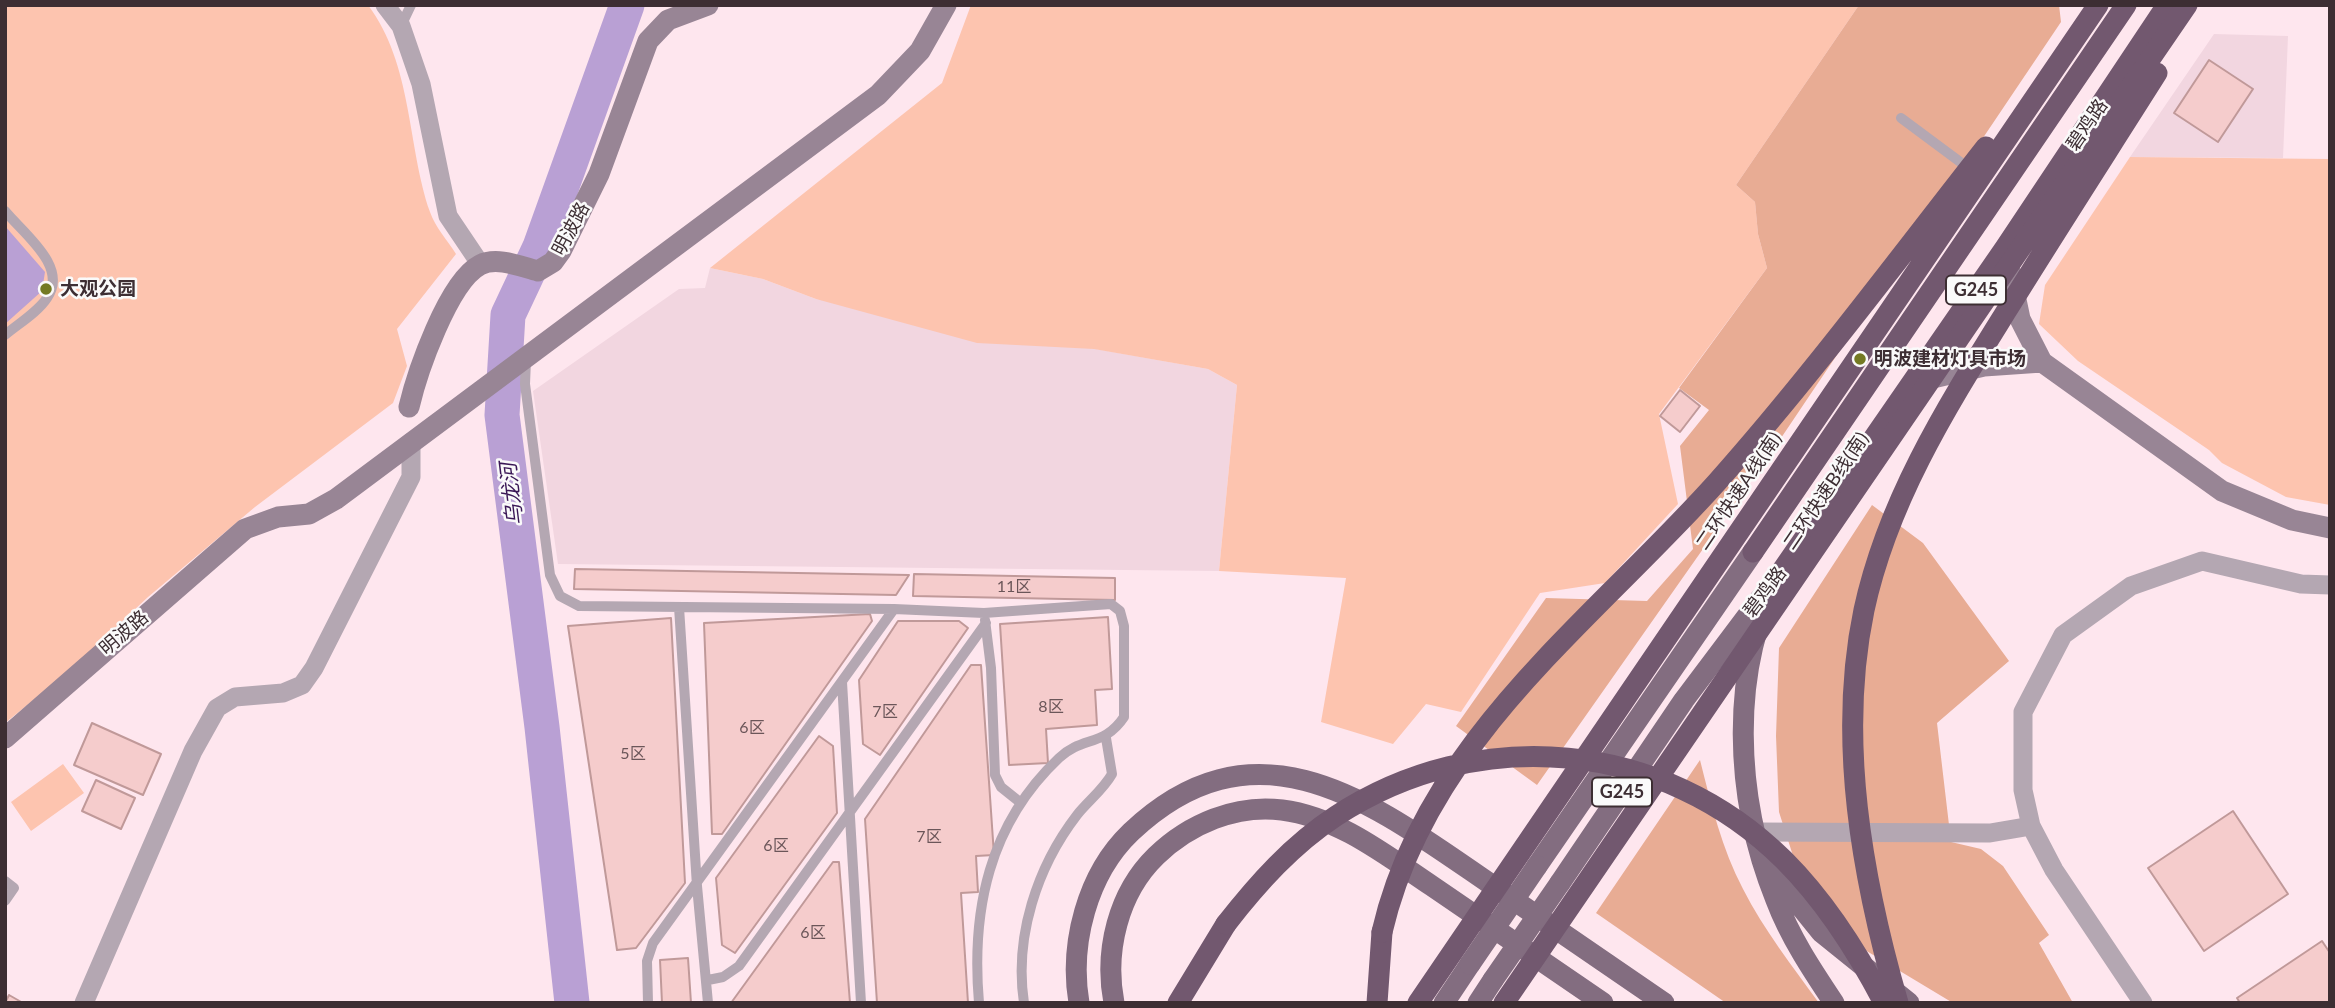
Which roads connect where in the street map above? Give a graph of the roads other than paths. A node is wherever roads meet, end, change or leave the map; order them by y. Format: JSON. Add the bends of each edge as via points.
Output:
{"nodes":[{"id":1,"x":385,"y":5,"type":"edge"},
{"id":2,"x":411,"y":5,"type":"edge"},
{"id":3,"x":708,"y":5,"type":"edge"},
{"id":4,"x":946,"y":5,"type":"edge"},
{"id":5,"x":2167,"y":5,"type":"edge"},
{"id":6,"x":2187,"y":5,"type":"edge"},
{"id":7,"x":2200,"y":5,"type":"edge"},
{"id":8,"x":2108,"y":8,"type":"edge"},
{"id":9,"x":401,"y":26,"type":"junction"},
{"id":10,"x":1901,"y":118,"type":"dead end"},
{"id":11,"x":2000,"y":191,"type":"junction"},
{"id":12,"x":5,"y":211,"type":"edge"},
{"id":13,"x":2005,"y":248,"type":"junction"},
{"id":14,"x":490,"y":263,"type":"junction"},
{"id":15,"x":5,"y":335,"type":"edge"},
{"id":16,"x":524,"y":359,"type":"junction"},
{"id":17,"x":2042,"y":362,"type":"junction"},
{"id":18,"x":1913,"y":382,"type":"junction"},
{"id":19,"x":409,"y":407,"type":"dead end"},
{"id":20,"x":411,"y":442,"type":"junction"},
{"id":21,"x":2330,"y":528,"type":"edge"},
{"id":22,"x":1753,"y":552,"type":"joint"},
{"id":23,"x":1781,"y":572,"type":"junction"},
{"id":24,"x":2330,"y":585,"type":"edge"},
{"id":25,"x":679,"y":607,"type":"junction"},
{"id":26,"x":894,"y":608,"type":"junction"},
{"id":27,"x":985,"y":618,"type":"junction"},
{"id":28,"x":842,"y":681,"type":"junction"},
{"id":29,"x":5,"y":738,"type":"edge"},
{"id":30,"x":1106,"y":738,"type":"junction"},
{"id":31,"x":1021,"y":803,"type":"junction"},
{"id":32,"x":850,"y":815,"type":"junction"},
{"id":33,"x":2031,"y":826,"type":"junction"},
{"id":34,"x":1757,"y":838,"type":"junction"},
{"id":35,"x":5,"y":881,"type":"edge"},
{"id":36,"x":697,"y":886,"type":"junction"},
{"id":37,"x":5,"y":901,"type":"edge"},
{"id":38,"x":708,"y":980,"type":"junction"},
{"id":39,"x":84,"y":1003,"type":"edge"},
{"id":40,"x":648,"y":1003,"type":"edge"},
{"id":41,"x":708,"y":1003,"type":"edge"},
{"id":42,"x":860,"y":1003,"type":"edge"},
{"id":43,"x":979,"y":1003,"type":"edge"},
{"id":44,"x":1024,"y":1003,"type":"edge"},
{"id":45,"x":1079,"y":1003,"type":"edge"},
{"id":46,"x":1114,"y":1003,"type":"edge"},
{"id":47,"x":1178,"y":1003,"type":"edge"},
{"id":48,"x":1377,"y":1003,"type":"edge"},
{"id":49,"x":1418,"y":1003,"type":"edge"},
{"id":50,"x":1444,"y":1003,"type":"edge"},
{"id":51,"x":1478,"y":1003,"type":"edge"},
{"id":52,"x":1504,"y":1003,"type":"edge"},
{"id":53,"x":1603,"y":1003,"type":"edge"},
{"id":54,"x":1664,"y":1003,"type":"edge"},
{"id":55,"x":1834,"y":1003,"type":"edge"},
{"id":56,"x":1884,"y":1003,"type":"edge"},
{"id":57,"x":1898,"y":1003,"type":"edge"},
{"id":58,"x":1909,"y":1003,"type":"edge"},
{"id":59,"x":2143,"y":1003,"type":"edge"}],
"edges":[{"from":1,"to":9,"type":"street"},
{"from":2,"to":9,"type":"lane"},
{"from":3,"to":14,"type":"street","name":"明波路","via":[[668,20],[648,41],[599,174],[553,262],[538,271]]},
{"from":4,"to":16,"type":"street","via":[[920,51],[878,95]]},
{"from":5,"to":13,"type":"highway","name":"碧鸡路","number":"G245"},
{"from":6,"to":52,"type":"highway","name":"二环快速B线(南)","bridge":true},
{"from":7,"to":57,"type":"highway","bridge":true,"via":[[1944,414],[1906,487],[1877,561],[1856,661],[1853,739],[1869,878]]},
{"from":8,"to":11,"type":"highway","name":"碧鸡路","number":"G245"},
{"from":8,"to":48,"type":"highway","bridge":true,"via":[[1750,443],[1534,672],[1461,758],[1423,818],[1395,883],[1382,932]]},
{"from":8,"to":49,"type":"highway","name":"二环快速A线(南)","bridge":true},
{"from":9,"to":14,"type":"street","via":[[421,84],[448,216]]},
{"from":10,"to":11,"type":"lane"},
{"from":11,"to":22,"type":"highway","name":"碧鸡路","number":"G245"},
{"from":12,"to":15,"type":"lane","via":[[51,266],[55,279],[47,299]]},
{"from":13,"to":17,"type":"street","via":[[2020,319]]},
{"from":13,"to":18,"type":"highway","name":"碧鸡路","number":"G245"},
{"from":14,"to":19,"type":"street","via":[[458,287],[418,368]]},
{"from":16,"to":20,"type":"street"},
{"from":16,"to":25,"type":"lane","via":[[550,575],[560,596],[579,606]]},
{"from":17,"to":18,"type":"street","via":[[1984,366]]},
{"from":17,"to":21,"type":"street","via":[[2222,491],[2292,520]]},
{"from":18,"to":23,"type":"highway","name":"碧鸡路","number":"G245"},
{"from":20,"to":29,"type":"street","name":"明波路","via":[[309,514],[278,517],[245,529]]},
{"from":20,"to":39,"type":"street","via":[[411,477],[302,685],[283,693],[235,697],[217,708],[193,751]]},
{"from":22,"to":50,"type":"main road","name":"碧鸡路","number":"G245","bridge":true},
{"from":23,"to":34,"type":"main road","via":[[1755,634],[1747,680],[1745,753]]},
{"from":23,"to":51,"type":"main road","name":"碧鸡路","number":"G245","bridge":true,"via":[[1684,700]]},
{"from":24,"to":33,"type":"street","via":[[2301,584],[2202,561],[2132,586],[2063,635],[2023,712],[2020,753]]},
{"from":25,"to":26,"type":"lane"},
{"from":25,"to":36,"type":"lane"},
{"from":26,"to":27,"type":"lane"},
{"from":26,"to":28,"type":"lane"},
{"from":27,"to":30,"type":"lane","via":[[1111,604],[1120,611],[1124,717]]},
{"from":27,"to":31,"type":"lane","via":[[995,775],[1001,787]]},
{"from":27,"to":32,"type":"lane"},
{"from":28,"to":32,"type":"lane"},
{"from":28,"to":36,"type":"lane"},
{"from":30,"to":31,"type":"lane","via":[[1077,745],[1060,757]]},
{"from":30,"to":44,"type":"lane","via":[[1112,774],[1063,834],[1032,902],[1023,949]]},
{"from":31,"to":43,"type":"lane","via":[[1004,827],[981,907],[976,944]]},
{"from":32,"to":38,"type":"lane","via":[[739,966]]},
{"from":32,"to":42,"type":"lane"},
{"from":33,"to":34,"type":"street","via":[[1990,833]]},
{"from":33,"to":59,"type":"street","via":[[2054,870]]},
{"from":34,"to":55,"type":"main road","via":[[1783,917]]},
{"from":34,"to":58,"type":"main road","via":[[1787,893],[1821,932]]},
{"from":35,"to":37,"type":"lane","via":[[14,888]]},
{"from":36,"to":38,"type":"lane"},
{"from":36,"to":40,"type":"lane","via":[[653,943],[647,961]]},
{"from":38,"to":41,"type":"lane"},
{"from":45,"to":54,"type":"main road","via":[[1077,955],[1084,912],[1113,853],[1144,820],[1184,794],[1225,779],[1265,774],[1320,783],[1374,808]]},
{"from":46,"to":53,"type":"main road","via":[[1113,939],[1141,873],[1166,846],[1198,825],[1265,808],[1309,816],[1357,838]]},
{"from":47,"to":56,"type":"highway","bridge":true,"via":[[1251,891],[1335,817],[1426,772],[1489,758],[1531,755],[1582,758],[1641,772],[1696,795],[1743,825],[1784,860],[1819,900]]}]}
